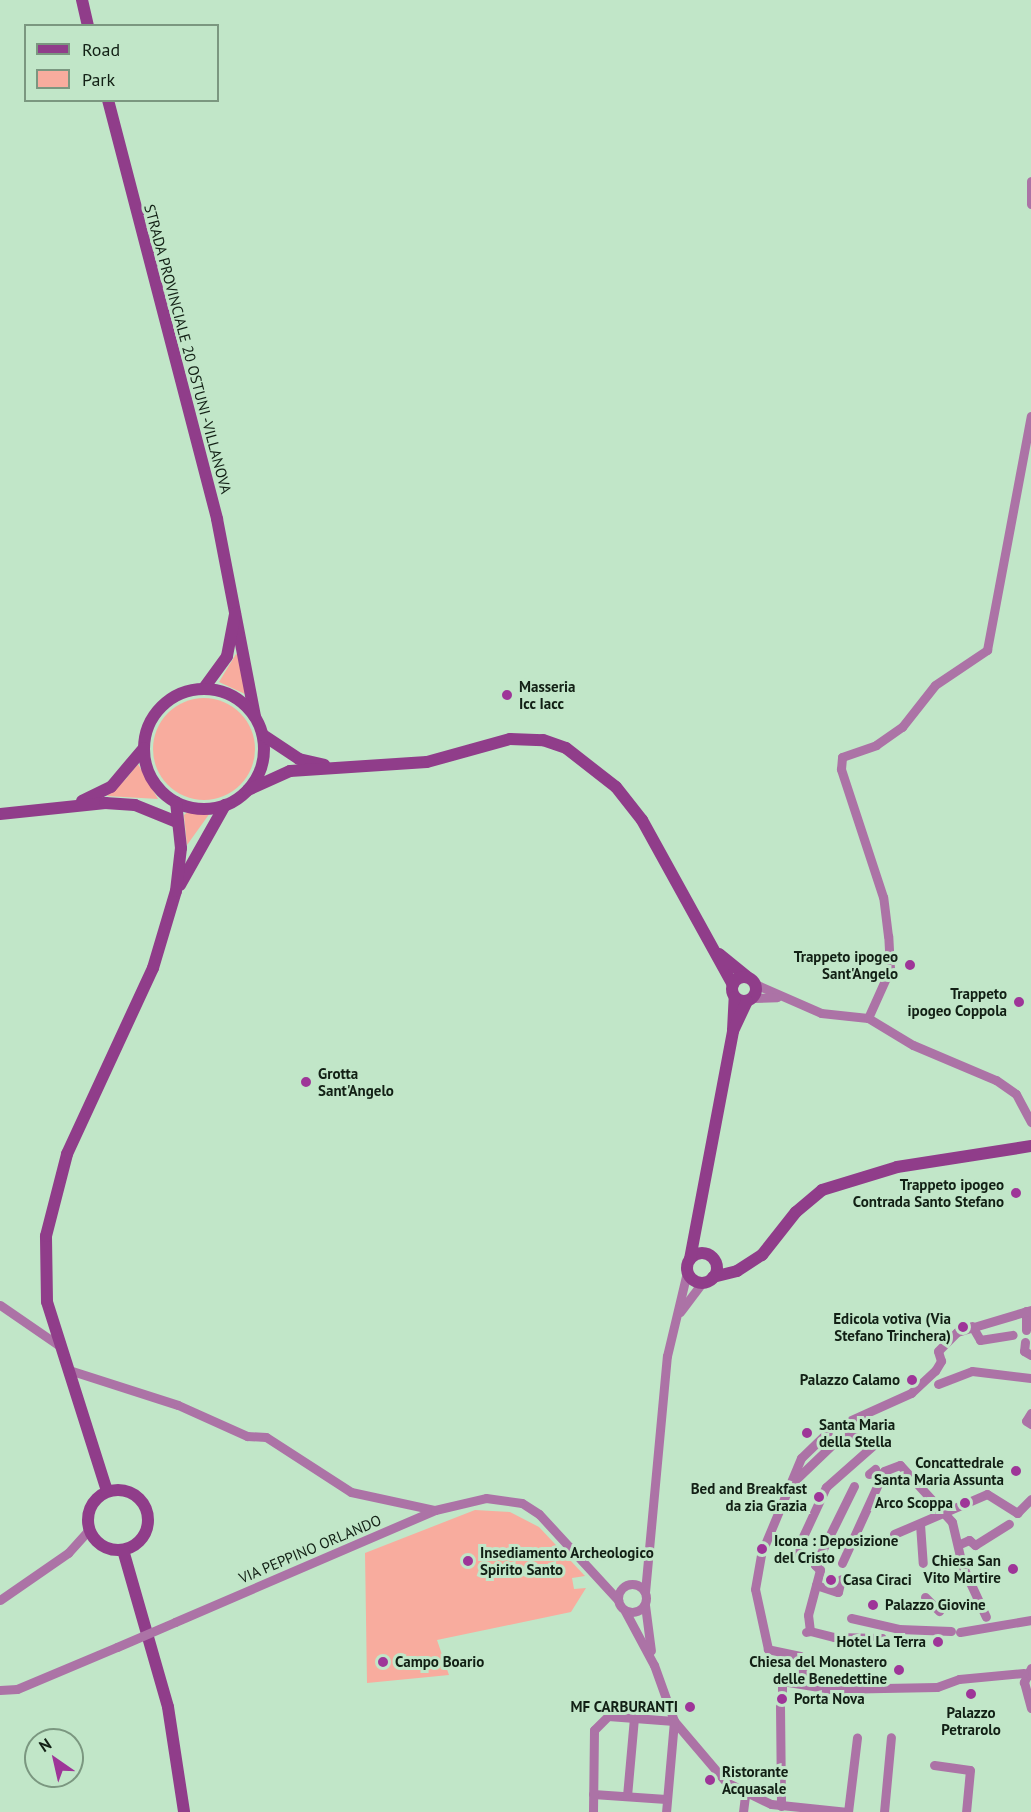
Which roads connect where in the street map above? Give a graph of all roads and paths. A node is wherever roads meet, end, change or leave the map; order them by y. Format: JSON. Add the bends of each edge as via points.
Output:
{"nodes":[{"id":1,"x":82,"y":0,"type":"edge"},
{"id":2,"x":88,"y":24,"type":"edge"},
{"id":3,"x":109,"y":102,"type":"edge"},
{"id":4,"x":1031,"y":182,"type":"edge"},
{"id":5,"x":1031,"y":204,"type":"edge"},
{"id":6,"x":1031,"y":416,"type":"edge"},
{"id":7,"x":237,"y":606,"type":"junction"},
{"id":8,"x":204,"y":688,"type":"junction"},
{"id":9,"x":255,"y":716,"type":"junction"},
{"id":10,"x":263,"y":735,"type":"junction"},
{"id":11,"x":144,"y":748,"type":"junction"},
{"id":12,"x":337,"y":768,"type":"junction"},
{"id":13,"x":248,"y":790,"type":"junction"},
{"id":14,"x":173,"y":800,"type":"junction"},
{"id":15,"x":78,"y":803,"type":"junction"},
{"id":16,"x":135,"y":805,"type":"junction"},
{"id":17,"x":225,"y":805,"type":"junction"},
{"id":18,"x":0,"y":814,"type":"edge"},
{"id":19,"x":177,"y":822,"type":"junction"},
{"id":20,"x":176,"y":891,"type":"junction"},
{"id":21,"x":718,"y":953,"type":"junction"},
{"id":22,"x":751,"y":981,"type":"junction"},
{"id":23,"x":734,"y":991,"type":"junction"},
{"id":24,"x":779,"y":997,"type":"junction"},
{"id":25,"x":750,"y":1000,"type":"junction"},
{"id":26,"x":868,"y":1018,"type":"junction"},
{"id":27,"x":733,"y":1031,"type":"junction"},
{"id":28,"x":1031,"y":1122,"type":"edge"},
{"id":29,"x":1031,"y":1146,"type":"edge"},
{"id":30,"x":695,"y":1227,"type":"junction"},
{"id":31,"x":704,"y":1253,"type":"junction"},
{"id":32,"x":690,"y":1259,"type":"junction"},
{"id":33,"x":715,"y":1260,"type":"junction"},
{"id":34,"x":743,"y":1266,"type":"junction"},
{"id":35,"x":687,"y":1272,"type":"junction"},
{"id":36,"x":714,"y":1277,"type":"junction"},
{"id":37,"x":702,"y":1283,"type":"junction"},
{"id":38,"x":0,"y":1305,"type":"edge"},
{"id":39,"x":1028,"y":1310,"type":"edge"},
{"id":40,"x":676,"y":1319,"type":"junction"},
{"id":41,"x":972,"y":1326,"type":"junction"},
{"id":42,"x":1026,"y":1330,"type":"dead end"},
{"id":43,"x":1013,"y":1335,"type":"dead end"},
{"id":44,"x":1025,"y":1342,"type":"dead end"},
{"id":45,"x":61,"y":1347,"type":"junction"},
{"id":46,"x":1031,"y":1355,"type":"edge"},
{"id":47,"x":69,"y":1370,"type":"junction"},
{"id":48,"x":1031,"y":1378,"type":"edge"},
{"id":49,"x":938,"y":1384,"type":"dead end"},
{"id":50,"x":1031,"y":1413,"type":"edge"},
{"id":51,"x":1031,"y":1424,"type":"edge"},
{"id":52,"x":856,"y":1431,"type":"dead end"},
{"id":53,"x":878,"y":1441,"type":"dead end"},
{"id":54,"x":789,"y":1486,"type":"junction"},
{"id":55,"x":854,"y":1486,"type":"dead end"},
{"id":56,"x":107,"y":1491,"type":"junction"},
{"id":57,"x":1030,"y":1501,"type":"edge"},
{"id":58,"x":435,"y":1510,"type":"junction"},
{"id":59,"x":948,"y":1516,"type":"junction"},
{"id":60,"x":920,"y":1524,"type":"junction"},
{"id":61,"x":1009,"y":1524,"type":"dead end"},
{"id":62,"x":89,"y":1530,"type":"junction"},
{"id":63,"x":894,"y":1534,"type":"dead end"},
{"id":64,"x":960,"y":1544,"type":"junction"},
{"id":65,"x":123,"y":1550,"type":"junction"},
{"id":66,"x":793,"y":1558,"type":"dead end"},
{"id":67,"x":644,"y":1562,"type":"junction"},
{"id":68,"x":842,"y":1563,"type":"dead end"},
{"id":69,"x":923,"y":1563,"type":"dead end"},
{"id":70,"x":842,"y":1579,"type":"dead end"},
{"id":71,"x":630,"y":1584,"type":"junction"},
{"id":72,"x":816,"y":1585,"type":"junction"},
{"id":73,"x":645,"y":1592,"type":"junction"},
{"id":74,"x":619,"y":1595,"type":"junction"},
{"id":75,"x":924,"y":1597,"type":"dead end"},
{"id":76,"x":0,"y":1600,"type":"edge"},
{"id":77,"x":645,"y":1605,"type":"junction"},
{"id":78,"x":625,"y":1611,"type":"junction"},
{"id":79,"x":939,"y":1611,"type":"dead end"},
{"id":80,"x":986,"y":1617,"type":"dead end"},
{"id":81,"x":851,"y":1618,"type":"dead end"},
{"id":82,"x":1031,"y":1620,"type":"edge"},
{"id":83,"x":882,"y":1638,"type":"dead end"},
{"id":84,"x":654,"y":1665,"type":"junction"},
{"id":85,"x":1028,"y":1671,"type":"edge"},
{"id":86,"x":804,"y":1682,"type":"junction"},
{"id":87,"x":782,"y":1686,"type":"dead end"},
{"id":88,"x":0,"y":1690,"type":"edge"},
{"id":89,"x":780,"y":1706,"type":"dead end"},
{"id":90,"x":1031,"y":1708,"type":"edge"},
{"id":91,"x":634,"y":1718,"type":"junction"},
{"id":92,"x":674,"y":1720,"type":"junction"},
{"id":93,"x":891,"y":1737,"type":"dead end"},
{"id":94,"x":857,"y":1738,"type":"dead end"},
{"id":95,"x":934,"y":1764,"type":"dead end"},
{"id":96,"x":593,"y":1794,"type":"junction"},
{"id":97,"x":745,"y":1795,"type":"junction"},
{"id":98,"x":627,"y":1796,"type":"junction"},
{"id":99,"x":666,"y":1799,"type":"junction"},
{"id":100,"x":788,"y":1808,"type":"edge"},
{"id":101,"x":184,"y":1812,"type":"edge"},
{"id":102,"x":593,"y":1812,"type":"edge"},
{"id":103,"x":666,"y":1812,"type":"edge"},
{"id":104,"x":742,"y":1812,"type":"edge"},
{"id":105,"x":848,"y":1812,"type":"edge"},
{"id":106,"x":884,"y":1812,"type":"edge"},
{"id":107,"x":966,"y":1812,"type":"edge"}],
"edges":[{"from":1,"to":2,"type":"main road"},
{"from":3,"to":7,"type":"main road","name":"STRADA PROVINCIALE 20 OSTUNI -VILLANOVA"},
{"from":4,"to":5,"type":"street"},
{"from":6,"to":26,"type":"street","via":[[987,650],[935,685],[902,727],[876,745],[842,757],[840,769],[883,897],[888,936],[890,969]]},
{"from":7,"to":8,"type":"main road","via":[[227,656]]},
{"from":7,"to":9,"type":"main road","name":"STRADA PROVINCIALE 20 OSTUNI -VILLANOVA"},
{"from":8,"to":9,"type":"main road","via":[[224,692]]},
{"from":8,"to":11,"type":"main road","via":[[185,692],[156,713]]},
{"from":9,"to":10,"type":"main road"},
{"from":10,"to":12,"type":"main road","via":[[298,759]]},
{"from":10,"to":13,"type":"main road","via":[[264,755]]},
{"from":11,"to":14,"type":"main road","via":[[156,784]]},
{"from":11,"to":15,"type":"main road","via":[[111,787]]},
{"from":12,"to":13,"type":"main road","via":[[290,771]]},
{"from":12,"to":21,"type":"main road","via":[[427,762],[510,739],[543,740],[567,748],[616,787],[642,820]]},
{"from":13,"to":17,"type":"main road"},
{"from":14,"to":16,"type":"main road"},
{"from":14,"to":17,"type":"main road","via":[[208,808]]},
{"from":14,"to":19,"type":"main road"},
{"from":15,"to":16,"type":"main road"},
{"from":15,"to":18,"type":"main road"},
{"from":16,"to":19,"type":"main road"},
{"from":17,"to":20,"type":"main road"},
{"from":19,"to":20,"type":"main road"},
{"from":20,"to":45,"type":"main road","via":[[153,968],[67,1154],[46,1236],[47,1302]]},
{"from":21,"to":22,"type":"main road"},
{"from":21,"to":23,"type":"main road"},
{"from":22,"to":23,"type":"main road"},
{"from":22,"to":24,"type":"street"},
{"from":22,"to":25,"type":"main road"},
{"from":23,"to":25,"type":"main road"},
{"from":23,"to":27,"type":"main road"},
{"from":24,"to":25,"type":"street"},
{"from":24,"to":26,"type":"street","via":[[821,1013]]},
{"from":25,"to":27,"type":"main road"},
{"from":26,"to":28,"type":"street","via":[[913,1045],[996,1080],[1016,1094]]},
{"from":27,"to":30,"type":"main road"},
{"from":29,"to":34,"type":"main road","via":[[897,1167],[822,1190],[796,1212],[762,1255]]},
{"from":30,"to":31,"type":"main road"},
{"from":30,"to":32,"type":"main road"},
{"from":31,"to":32,"type":"main road"},
{"from":31,"to":33,"type":"main road"},
{"from":32,"to":35,"type":"main road"},
{"from":33,"to":34,"type":"main road"},
{"from":33,"to":36,"type":"main road"},
{"from":34,"to":36,"type":"main road"},
{"from":35,"to":37,"type":"main road"},
{"from":35,"to":40,"type":"street"},
{"from":36,"to":37,"type":"main road"},
{"from":37,"to":40,"type":"street"},
{"from":38,"to":45,"type":"street"},
{"from":39,"to":41,"type":"street"},
{"from":39,"to":42,"type":"street"},
{"from":40,"to":67,"type":"street"},
{"from":41,"to":43,"type":"street","via":[[980,1340]]},
{"from":41,"to":54,"type":"street","via":[[944,1344],[935,1371],[903,1397],[831,1429],[803,1455]]},
{"from":44,"to":46,"type":"street","via":[[1024,1351]]},
{"from":45,"to":47,"type":"main road"},
{"from":47,"to":56,"type":"main road"},
{"from":47,"to":58,"type":"street","via":[[178,1405],[247,1436],[266,1437],[351,1492]]},
{"from":48,"to":49,"type":"street","via":[[972,1371]]},
{"from":50,"to":51,"type":"street","via":[[1026,1421]]},
{"from":52,"to":54,"type":"street","via":[[832,1444]]},
{"from":53,"to":66,"type":"street","via":[[826,1487]]},
{"from":54,"to":86,"type":"street","via":[[761,1554],[755,1589],[768,1649],[800,1656]]},
{"from":55,"to":72,"type":"street","via":[[815,1565]]},
{"from":56,"to":62,"type":"main road","via":[[93,1503]]},
{"from":56,"to":65,"type":"main road","via":[[127,1491],[148,1512],[146,1532]]},
{"from":57,"to":59,"type":"street","via":[[1012,1511],[987,1494]]},
{"from":58,"to":74,"type":"street","name":"VIA PEPPINO ORLANDO","via":[[486,1498],[522,1503],[545,1520],[607,1589]]},
{"from":58,"to":88,"type":"street","name":"VIA PEPPINO ORLANDO","bridge":true,"via":[[17,1689]]},
{"from":59,"to":60,"type":"street"},
{"from":59,"to":64,"type":"street"},
{"from":59,"to":68,"type":"street","via":[[900,1466],[884,1471]]},
{"from":60,"to":63,"type":"street"},
{"from":60,"to":69,"type":"street"},
{"from":61,"to":64,"type":"street","via":[[975,1545],[969,1540]]},
{"from":62,"to":65,"type":"main road","via":[[106,1548]]},
{"from":62,"to":76,"type":"street","via":[[68,1553]]},
{"from":64,"to":80,"type":"street","via":[[962,1565]]},
{"from":65,"to":101,"type":"main road","via":[[168,1707]]},
{"from":67,"to":71,"type":"street"},
{"from":67,"to":73,"type":"street"},
{"from":70,"to":72,"type":"street","via":[[838,1592]]},
{"from":71,"to":73,"type":"street"},
{"from":71,"to":74,"type":"street"},
{"from":72,"to":83,"type":"street","via":[[808,1631],[834,1637]]},
{"from":73,"to":77,"type":"street"},
{"from":74,"to":78,"type":"street"},
{"from":75,"to":79,"type":"street"},
{"from":77,"to":78,"type":"street","via":[[634,1612]]},
{"from":77,"to":84,"type":"street"},
{"from":78,"to":84,"type":"street"},
{"from":81,"to":82,"type":"street","via":[[883,1622],[899,1629],[955,1631]]},
{"from":84,"to":92,"type":"street"},
{"from":85,"to":86,"type":"street","via":[[959,1679],[937,1687],[831,1689]]},
{"from":85,"to":90,"type":"street"},
{"from":86,"to":87,"type":"street"},
{"from":89,"to":100,"type":"street"},
{"from":91,"to":92,"type":"street"},
{"from":91,"to":96,"type":"street","via":[[608,1716],[594,1730]]},
{"from":91,"to":98,"type":"street"},
{"from":92,"to":97,"type":"street","via":[[726,1782]]},
{"from":92,"to":99,"type":"street"},
{"from":93,"to":106,"type":"street"},
{"from":94,"to":105,"type":"street"},
{"from":95,"to":107,"type":"street","via":[[970,1770]]},
{"from":96,"to":98,"type":"street"},
{"from":96,"to":102,"type":"street"},
{"from":97,"to":100,"type":"street"},
{"from":97,"to":104,"type":"street"},
{"from":98,"to":99,"type":"street"},
{"from":99,"to":103,"type":"street"},
{"from":100,"to":105,"type":"street"}]}
